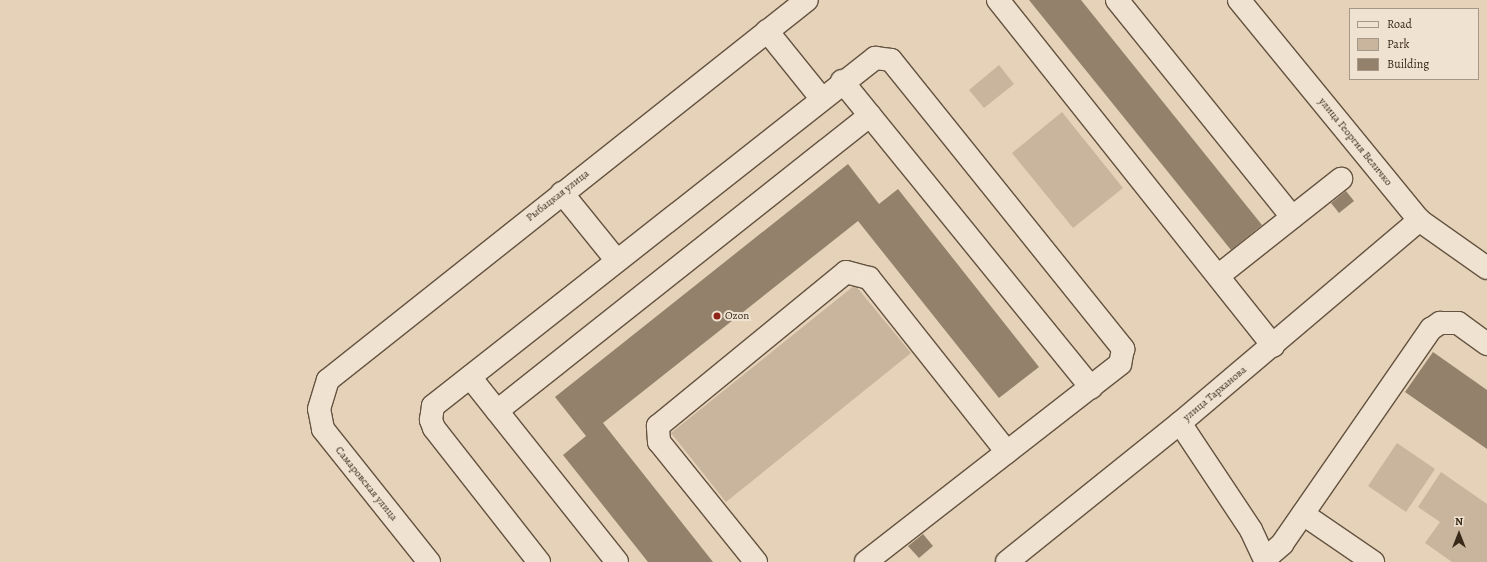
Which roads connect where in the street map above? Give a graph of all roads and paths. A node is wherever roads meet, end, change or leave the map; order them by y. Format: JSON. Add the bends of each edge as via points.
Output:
{"nodes":[{"id":1,"x":806,"y":0,"type":"edge"},
{"id":2,"x":998,"y":0,"type":"edge"},
{"id":3,"x":1117,"y":0,"type":"edge"},
{"id":4,"x":1239,"y":0,"type":"edge"},
{"id":5,"x":767,"y":31,"type":"junction"},
{"id":6,"x":842,"y":81,"type":"junction"},
{"id":7,"x":820,"y":98,"type":"junction"},
{"id":8,"x":870,"y":115,"type":"junction"},
{"id":9,"x":1340,"y":178,"type":"dead end"},
{"id":10,"x":562,"y":193,"type":"junction"},
{"id":11,"x":1292,"y":217,"type":"junction"},
{"id":12,"x":1419,"y":220,"type":"junction"},
{"id":13,"x":616,"y":260,"type":"junction"},
{"id":14,"x":1487,"y":268,"type":"edge"},
{"id":15,"x":1218,"y":276,"type":"junction"},
{"id":16,"x":1487,"y":344,"type":"edge"},
{"id":17,"x":1273,"y":346,"type":"junction"},
{"id":18,"x":470,"y":377,"type":"junction"},
{"id":19,"x":1091,"y":387,"type":"junction"},
{"id":20,"x":320,"y":400,"type":"joint"},
{"id":21,"x":496,"y":411,"type":"junction"},
{"id":22,"x":1180,"y":423,"type":"junction"},
{"id":23,"x":1007,"y":452,"type":"junction"},
{"id":24,"x":1303,"y":514,"type":"junction"},
{"id":25,"x":1265,"y":561,"type":"edge"},
{"id":26,"x":429,"y":562,"type":"edge"},
{"id":27,"x":539,"y":562,"type":"edge"},
{"id":28,"x":617,"y":562,"type":"edge"},
{"id":29,"x":756,"y":562,"type":"edge"},
{"id":30,"x":866,"y":562,"type":"edge"},
{"id":31,"x":1007,"y":562,"type":"edge"},
{"id":32,"x":1374,"y":562,"type":"edge"}],
"edges":[{"from":1,"to":5,"type":"street","name":"Рыбацкая улица"},
{"from":2,"to":15,"type":"street"},
{"from":3,"to":11,"type":"street"},
{"from":4,"to":12,"type":"street","name":"улица Георгия Величко"},
{"from":5,"to":7,"type":"street"},
{"from":5,"to":10,"type":"street","name":"Рыбацкая улица"},
{"from":6,"to":7,"type":"street"},
{"from":6,"to":8,"type":"street"},
{"from":6,"to":19,"type":"street","via":[[868,60],[891,60],[1120,342],[1123,349],[1120,364]]},
{"from":7,"to":13,"type":"street"},
{"from":8,"to":19,"type":"street"},
{"from":8,"to":21,"type":"street"},
{"from":9,"to":11,"type":"street"},
{"from":10,"to":13,"type":"street"},
{"from":10,"to":20,"type":"street","name":"Рыбацкая улица","via":[[336,371]]},
{"from":11,"to":15,"type":"street"},
{"from":12,"to":14,"type":"street","name":"улица Георгия Величко"},
{"from":12,"to":17,"type":"street","name":"улица Тарханова"},
{"from":13,"to":18,"type":"street"},
{"from":15,"to":17,"type":"street"},
{"from":16,"to":24,"type":"street","via":[[1458,323],[1440,323],[1431,328]]},
{"from":17,"to":22,"type":"street","name":"улица Тарханова"},
{"from":18,"to":21,"type":"street"},
{"from":18,"to":27,"type":"street","via":[[434,406],[431,420]]},
{"from":19,"to":23,"type":"street"},
{"from":20,"to":26,"type":"street","name":"Самаровская улица","via":[[323,429]]},
{"from":21,"to":28,"type":"street"},
{"from":22,"to":25,"type":"street","via":[[1250,530]]},
{"from":22,"to":31,"type":"street","name":"улица Тарханова"},
{"from":23,"to":29,"type":"street","via":[[869,278],[846,272],[658,426],[659,442]]},
{"from":23,"to":30,"type":"street"},
{"from":24,"to":25,"type":"street","via":[[1282,544]]},
{"from":24,"to":32,"type":"street"}]}
